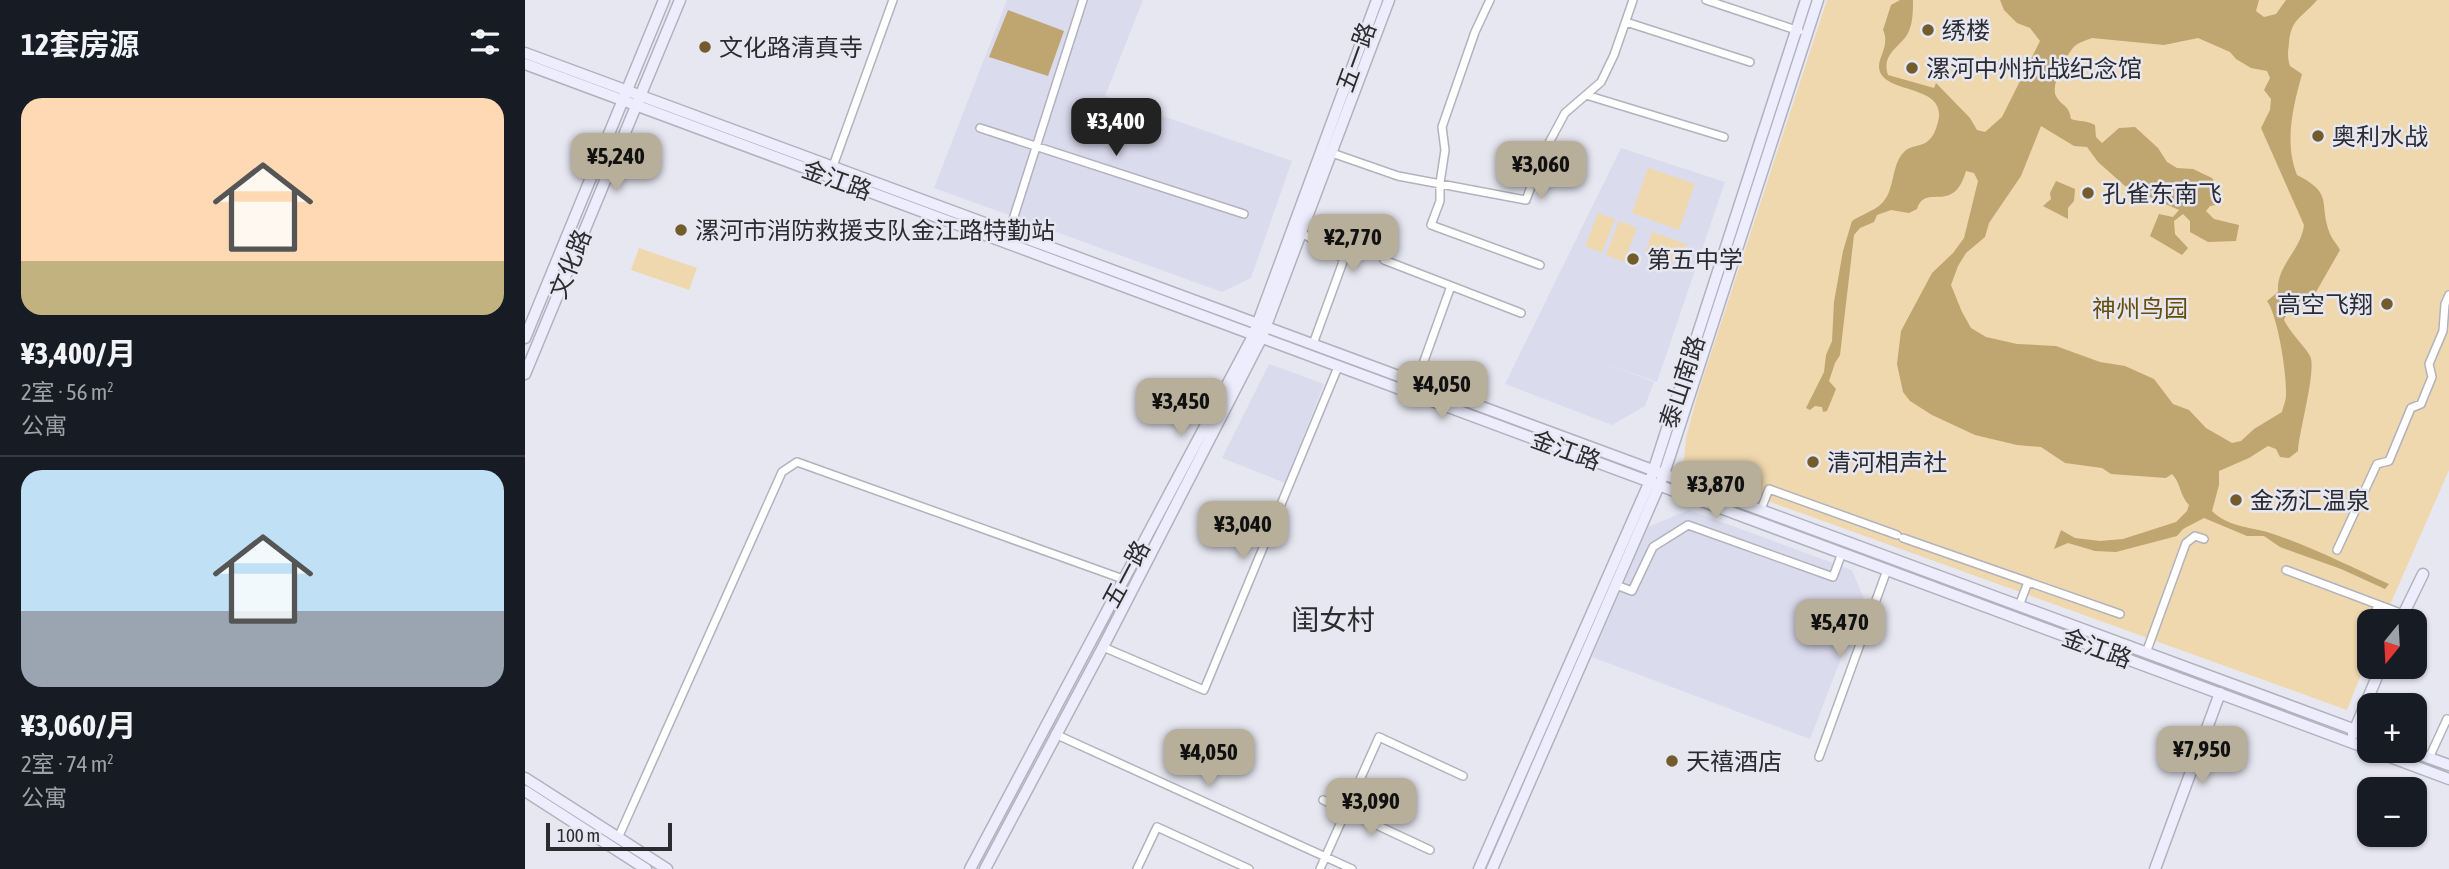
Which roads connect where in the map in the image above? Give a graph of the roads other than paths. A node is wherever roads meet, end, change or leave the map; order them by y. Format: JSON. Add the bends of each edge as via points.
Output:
{"nodes":[{"id":1,"x":664,"y":0,"type":"edge"},
{"id":2,"x":680,"y":0,"type":"edge"},
{"id":3,"x":893,"y":0,"type":"edge"},
{"id":4,"x":1083,"y":0,"type":"edge"},
{"id":5,"x":1377,"y":0,"type":"edge"},
{"id":6,"x":1389,"y":0,"type":"edge"},
{"id":7,"x":1490,"y":0,"type":"edge"},
{"id":8,"x":1633,"y":0,"type":"edge"},
{"id":9,"x":1706,"y":0,"type":"edge"},
{"id":10,"x":1807,"y":0,"type":"edge"},
{"id":11,"x":1818,"y":0,"type":"edge"},
{"id":12,"x":1626,"y":22,"type":"junction"},
{"id":13,"x":1802,"y":32,"type":"junction"},
{"id":14,"x":525,"y":53,"type":"edge"},
{"id":15,"x":1750,"y":62,"type":"dead end"},
{"id":16,"x":525,"y":64,"type":"edge"},
{"id":17,"x":626,"y":90,"type":"junction"},
{"id":18,"x":1586,"y":95,"type":"junction"},
{"id":19,"x":640,"y":96,"type":"junction"},
{"id":20,"x":622,"y":101,"type":"junction"},
{"id":21,"x":636,"y":106,"type":"junction"},
{"id":22,"x":980,"y":128,"type":"dead end"},
{"id":23,"x":1724,"y":138,"type":"dead end"},
{"id":24,"x":1036,"y":146,"type":"junction"},
{"id":25,"x":1332,"y":153,"type":"junction"},
{"id":26,"x":831,"y":172,"type":"junction"},
{"id":27,"x":1440,"y":184,"type":"junction"},
{"id":28,"x":1244,"y":214,"type":"dead end"},
{"id":29,"x":1009,"y":232,"type":"junction"},
{"id":30,"x":1302,"y":233,"type":"junction"},
{"id":31,"x":1384,"y":260,"type":"dead end"},
{"id":32,"x":1540,"y":265,"type":"dead end"},
{"id":33,"x":1451,"y":286,"type":"junction"},
{"id":34,"x":2449,"y":295,"type":"edge"},
{"id":35,"x":1521,"y":313,"type":"dead end"},
{"id":36,"x":1262,"y":326,"type":"junction"},
{"id":37,"x":1257,"y":337,"type":"junction"},
{"id":38,"x":525,"y":338,"type":"edge"},
{"id":39,"x":1313,"y":344,"type":"junction"},
{"id":40,"x":1338,"y":367,"type":"junction"},
{"id":41,"x":525,"y":374,"type":"edge"},
{"id":42,"x":1416,"y":383,"type":"junction"},
{"id":43,"x":1472,"y":404,"type":"junction"},
{"id":44,"x":1468,"y":415,"type":"junction"},
{"id":45,"x":1657,"y":477,"type":"junction"},
{"id":46,"x":1761,"y":509,"type":"junction"},
{"id":47,"x":2204,"y":539,"type":"dead end"},
{"id":48,"x":1846,"y":541,"type":"junction"},
{"id":49,"x":2337,"y":550,"type":"dead end"},
{"id":50,"x":1842,"y":553,"type":"junction"},
{"id":51,"x":1887,"y":570,"type":"junction"},
{"id":52,"x":2286,"y":570,"type":"dead end"},
{"id":53,"x":2423,"y":574,"type":"dead end"},
{"id":54,"x":1123,"y":579,"type":"junction"},
{"id":55,"x":2028,"y":582,"type":"junction"},
{"id":56,"x":1616,"y":585,"type":"junction"},
{"id":57,"x":2378,"y":605,"type":"junction"},
{"id":58,"x":2019,"y":606,"type":"junction"},
{"id":59,"x":2376,"y":609,"type":"edge"},
{"id":60,"x":2385,"y":609,"type":"edge"},
{"id":61,"x":2406,"y":609,"type":"edge"},
{"id":62,"x":2120,"y":614,"type":"dead end"},
{"id":63,"x":2015,"y":617,"type":"junction"},
{"id":64,"x":1594,"y":622,"type":"junction"},
{"id":65,"x":1103,"y":648,"type":"junction"},
{"id":66,"x":2146,"y":653,"type":"junction"},
{"id":67,"x":2376,"y":679,"type":"edge"},
{"id":68,"x":2220,"y":693,"type":"junction"},
{"id":69,"x":1048,"y":718,"type":"junction"},
{"id":70,"x":2449,"y":720,"type":"edge"},
{"id":71,"x":1060,"y":724,"type":"junction"},
{"id":72,"x":2354,"y":730,"type":"junction"},
{"id":73,"x":2357,"y":731,"type":"edge"},
{"id":74,"x":1055,"y":734,"type":"junction"},
{"id":75,"x":2350,"y":742,"type":"junction"},
{"id":76,"x":2357,"y":745,"type":"edge"},
{"id":77,"x":1819,"y":757,"type":"dead end"},
{"id":78,"x":2428,"y":758,"type":"joint"},
{"id":79,"x":2407,"y":763,"type":"edge"},
{"id":80,"x":2449,"y":765,"type":"edge"},
{"id":81,"x":1463,"y":776,"type":"dead end"},
{"id":82,"x":525,"y":778,"type":"edge"},
{"id":83,"x":2449,"y":779,"type":"edge"},
{"id":84,"x":525,"y":791,"type":"edge"},
{"id":85,"x":1323,"y":800,"type":"dead end"},
{"id":86,"x":1346,"y":811,"type":"junction"},
{"id":87,"x":618,"y":838,"type":"junction"},
{"id":88,"x":613,"y":848,"type":"junction"},
{"id":89,"x":1430,"y":850,"type":"dead end"},
{"id":90,"x":1325,"y":857,"type":"junction"},
{"id":91,"x":646,"y":869,"type":"edge"},
{"id":92,"x":667,"y":869,"type":"edge"},
{"id":93,"x":970,"y":869,"type":"edge"},
{"id":94,"x":985,"y":869,"type":"edge"},
{"id":95,"x":1137,"y":869,"type":"edge"},
{"id":96,"x":1249,"y":869,"type":"edge"},
{"id":97,"x":1320,"y":869,"type":"edge"},
{"id":98,"x":1352,"y":869,"type":"edge"},
{"id":99,"x":1479,"y":869,"type":"edge"},
{"id":100,"x":1492,"y":869,"type":"edge"},
{"id":101,"x":2155,"y":869,"type":"edge"}],
"edges":[{"from":1,"to":17,"type":"street","name":"文化路"},
{"from":2,"to":19,"type":"street","name":"文化路"},
{"from":3,"to":26,"type":"street"},
{"from":4,"to":24,"type":"street"},
{"from":5,"to":36,"type":"street","name":"五一路"},
{"from":6,"to":25,"type":"street","name":"五一路"},
{"from":7,"to":27,"type":"street","via":[[1442,128],[1445,150]]},
{"from":8,"to":12,"type":"street"},
{"from":9,"to":13,"type":"street"},
{"from":10,"to":13,"type":"street","name":"泰山南路"},
{"from":11,"to":13,"type":"street","name":"泰山南路"},
{"from":12,"to":15,"type":"street"},
{"from":12,"to":18,"type":"street","via":[[1601,82]]},
{"from":13,"to":45,"type":"street","name":"泰山南路"},
{"from":14,"to":17,"type":"street","name":"金江路"},
{"from":16,"to":20,"type":"street","name":"金江路"},
{"from":17,"to":19,"type":"street","name":"金江路"},
{"from":17,"to":20,"type":"street","name":"文化路"},
{"from":18,"to":23,"type":"street"},
{"from":18,"to":27,"type":"street","via":[[1565,113],[1526,200]]},
{"from":19,"to":21,"type":"street","name":"文化路"},
{"from":19,"to":26,"type":"street","name":"金江路"},
{"from":20,"to":21,"type":"street","name":"金江路"},
{"from":20,"to":38,"type":"street","name":"文化路"},
{"from":21,"to":26,"type":"street","name":"金江路"},
{"from":21,"to":41,"type":"street","name":"文化路"},
{"from":22,"to":24,"type":"street"},
{"from":24,"to":28,"type":"street"},
{"from":24,"to":29,"type":"street"},
{"from":25,"to":27,"type":"street","via":[[1398,176]]},
{"from":25,"to":30,"type":"street","name":"五一路"},
{"from":26,"to":29,"type":"street","name":"金江路"},
{"from":26,"to":37,"type":"street","name":"金江路"},
{"from":27,"to":32,"type":"street","via":[[1440,201],[1431,225]]},
{"from":29,"to":36,"type":"street","name":"金江路"},
{"from":30,"to":36,"type":"street","name":"五一路"},
{"from":30,"to":39,"type":"street","via":[[1344,259]]},
{"from":31,"to":33,"type":"street"},
{"from":33,"to":35,"type":"street"},
{"from":33,"to":42,"type":"street"},
{"from":34,"to":49,"type":"street","via":[[2443,331],[2429,364],[2432,377],[2421,404],[2411,408],[2389,461],[2377,464]]},
{"from":36,"to":37,"type":"street","name":"五一路"},
{"from":36,"to":39,"type":"street","name":"金江路"},
{"from":37,"to":40,"type":"street","name":"金江路"},
{"from":37,"to":54,"type":"street","name":"五一路"},
{"from":37,"to":65,"type":"street","name":"五一路"},
{"from":39,"to":42,"type":"street","name":"金江路"},
{"from":40,"to":44,"type":"street","name":"金江路"},
{"from":40,"to":65,"type":"street","via":[[1204,690]]},
{"from":42,"to":43,"type":"street","name":"金江路"},
{"from":43,"to":44,"type":"street"},
{"from":43,"to":45,"type":"street","name":"金江路"},
{"from":44,"to":45,"type":"street","name":"金江路"},
{"from":45,"to":46,"type":"street","name":"金江路"},
{"from":45,"to":50,"type":"street","name":"金江路"},
{"from":45,"to":56,"type":"street","name":"泰山南路"},
{"from":45,"to":64,"type":"street","name":"泰山南路"},
{"from":46,"to":48,"type":"street","name":"金江路"},
{"from":46,"to":55,"type":"street","via":[[1769,489]]},
{"from":47,"to":66,"type":"street","via":[[2195,536],[2186,543]]},
{"from":48,"to":50,"type":"street"},
{"from":48,"to":58,"type":"street","name":"金江路"},
{"from":50,"to":51,"type":"street","name":"金江路"},
{"from":50,"to":56,"type":"street","via":[[1833,577],[1688,526],[1653,547],[1632,591]]},
{"from":51,"to":63,"type":"street","name":"金江路"},
{"from":51,"to":77,"type":"street"},
{"from":52,"to":57,"type":"street"},
{"from":53,"to":61,"type":"street"},
{"from":54,"to":69,"type":"street","name":"五一路"},
{"from":54,"to":87,"type":"street","via":[[796,462],[782,472]]},
{"from":55,"to":58,"type":"street"},
{"from":55,"to":62,"type":"street"},
{"from":56,"to":64,"type":"street","name":"泰山南路"},
{"from":57,"to":59,"type":"street"},
{"from":57,"to":60,"type":"street"},
{"from":58,"to":63,"type":"street"},
{"from":58,"to":66,"type":"street","name":"金江路"},
{"from":63,"to":68,"type":"street","name":"金江路"},
{"from":64,"to":99,"type":"street","name":"泰山南路"},
{"from":64,"to":100,"type":"street","name":"泰山南路"},
{"from":65,"to":71,"type":"street","name":"五一路"},
{"from":66,"to":72,"type":"street","name":"金江路"},
{"from":67,"to":72,"type":"street"},
{"from":68,"to":75,"type":"street","name":"金江路"},
{"from":68,"to":101,"type":"street"},
{"from":69,"to":71,"type":"street"},
{"from":69,"to":93,"type":"street","name":"五一路"},
{"from":70,"to":78,"type":"street"},
{"from":71,"to":74,"type":"street","name":"五一路"},
{"from":72,"to":73,"type":"street","name":"金江路"},
{"from":72,"to":75,"type":"street"},
{"from":74,"to":90,"type":"street"},
{"from":74,"to":94,"type":"street","name":"五一路"},
{"from":75,"to":76,"type":"street","name":"金江路"},
{"from":78,"to":80,"type":"street"},
{"from":79,"to":83,"type":"street","name":"金江路"},
{"from":81,"to":86,"type":"street","via":[[1379,737]]},
{"from":82,"to":87,"type":"street"},
{"from":84,"to":88,"type":"street"},
{"from":85,"to":86,"type":"street"},
{"from":86,"to":89,"type":"street"},
{"from":86,"to":90,"type":"street"},
{"from":87,"to":88,"type":"street"},
{"from":87,"to":92,"type":"street"},
{"from":88,"to":91,"type":"street"},
{"from":90,"to":97,"type":"street"},
{"from":90,"to":98,"type":"street"},
{"from":95,"to":96,"type":"street","via":[[1157,827]]}]}
